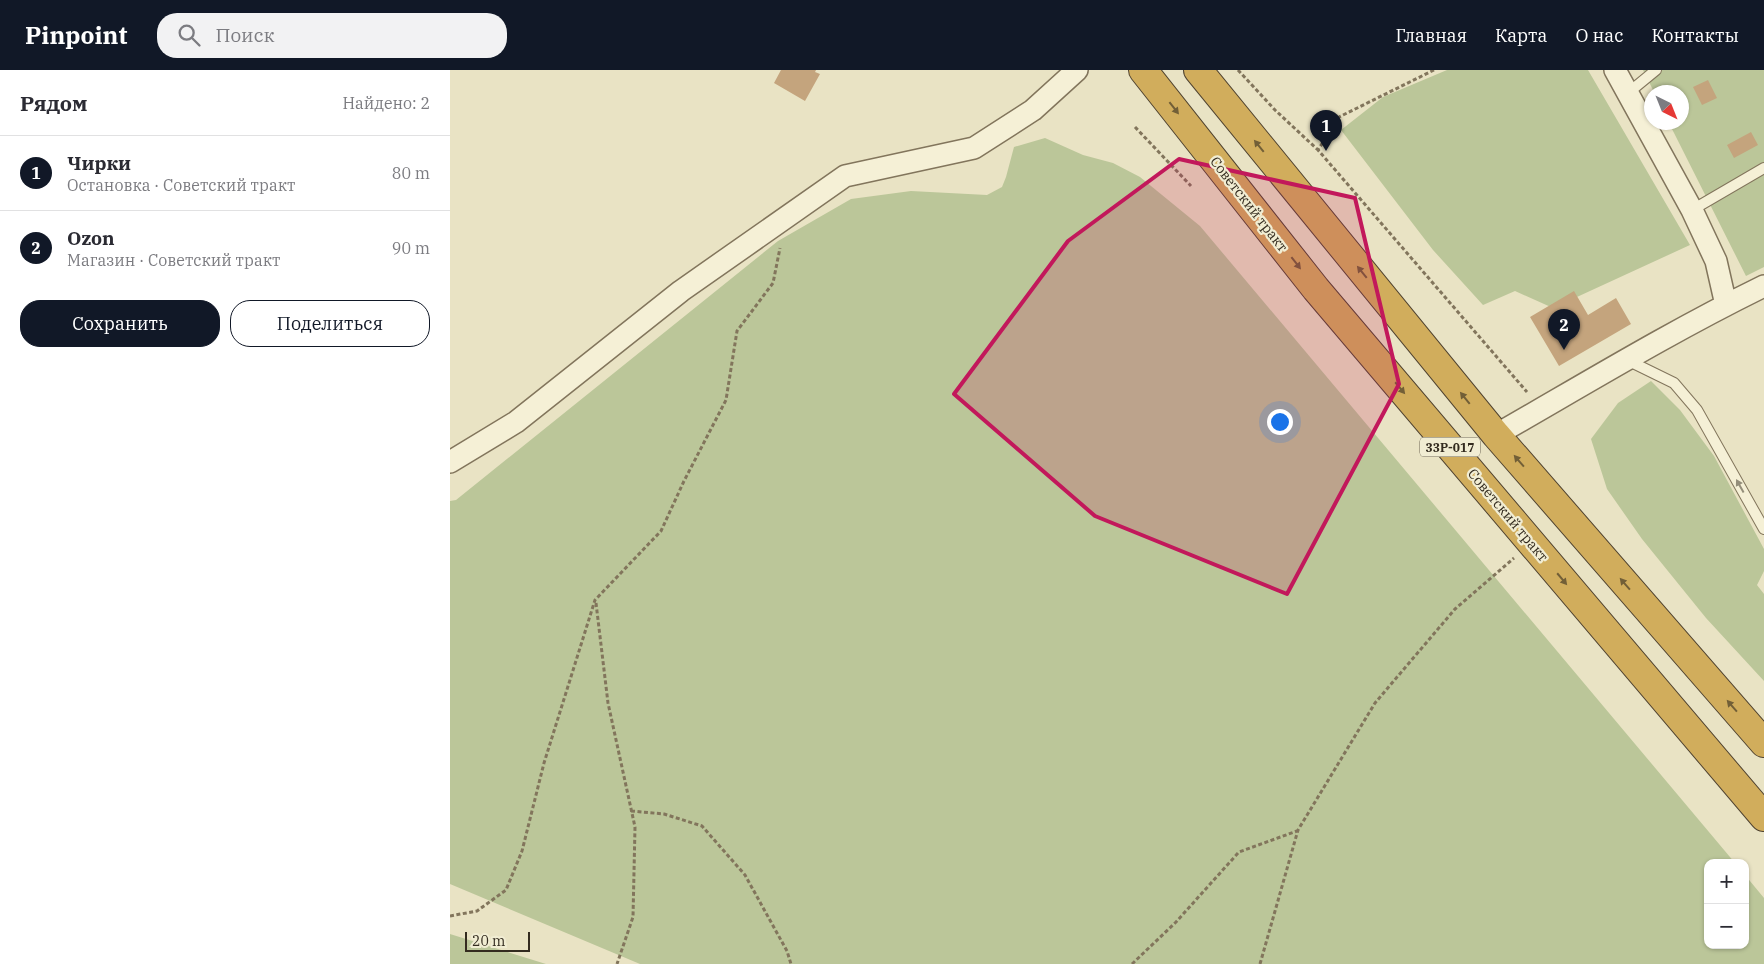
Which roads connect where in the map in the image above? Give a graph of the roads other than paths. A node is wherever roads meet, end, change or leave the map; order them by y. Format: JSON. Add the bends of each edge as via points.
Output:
{"nodes":[{"id":1,"x":1077,"y":70,"type":"edge"},
{"id":2,"x":1143,"y":70,"type":"edge"},
{"id":3,"x":1198,"y":70,"type":"edge"},
{"id":4,"x":1615,"y":70,"type":"edge"},
{"id":5,"x":1656,"y":70,"type":"edge"},
{"id":6,"x":1628,"y":92,"type":"junction"},
{"id":7,"x":1764,"y":168,"type":"edge"},
{"id":8,"x":1692,"y":210,"type":"junction"},
{"id":9,"x":1764,"y":286,"type":"edge"},
{"id":10,"x":1726,"y":305,"type":"junction"},
{"id":11,"x":1627,"y":360,"type":"junction"},
{"id":12,"x":1496,"y":435,"type":"junction"},
{"id":13,"x":450,"y":462,"type":"edge"},
{"id":14,"x":1764,"y":529,"type":"edge"},
{"id":15,"x":1764,"y":743,"type":"edge"},
{"id":16,"x":1764,"y":817,"type":"edge"}],
"edges":[{"from":1,"to":13,"type":"street","via":[[1033,110],[974,148],[845,176],[681,291],[516,422]]},
{"from":2,"to":16,"type":"highway","name":"Советский тракт","number":"33Р-017","one_way":true,"via":[[1316,289]]},
{"from":12,"to":3,"type":"highway","number":"33Р-017","one_way":true},
{"from":4,"to":6,"type":"street"},
{"from":5,"to":6,"type":"lane"},
{"from":6,"to":8,"type":"street"},
{"from":7,"to":8,"type":"lane"},
{"from":8,"to":10,"type":"street","via":[[1716,261]]},
{"from":9,"to":10,"type":"street"},
{"from":10,"to":11,"type":"street"},
{"from":11,"to":12,"type":"street"},
{"from":14,"to":11,"type":"lane","one_way":true,"via":[[1697,410],[1674,383]]},
{"from":15,"to":12,"type":"highway","number":"33Р-017","one_way":true}]}
